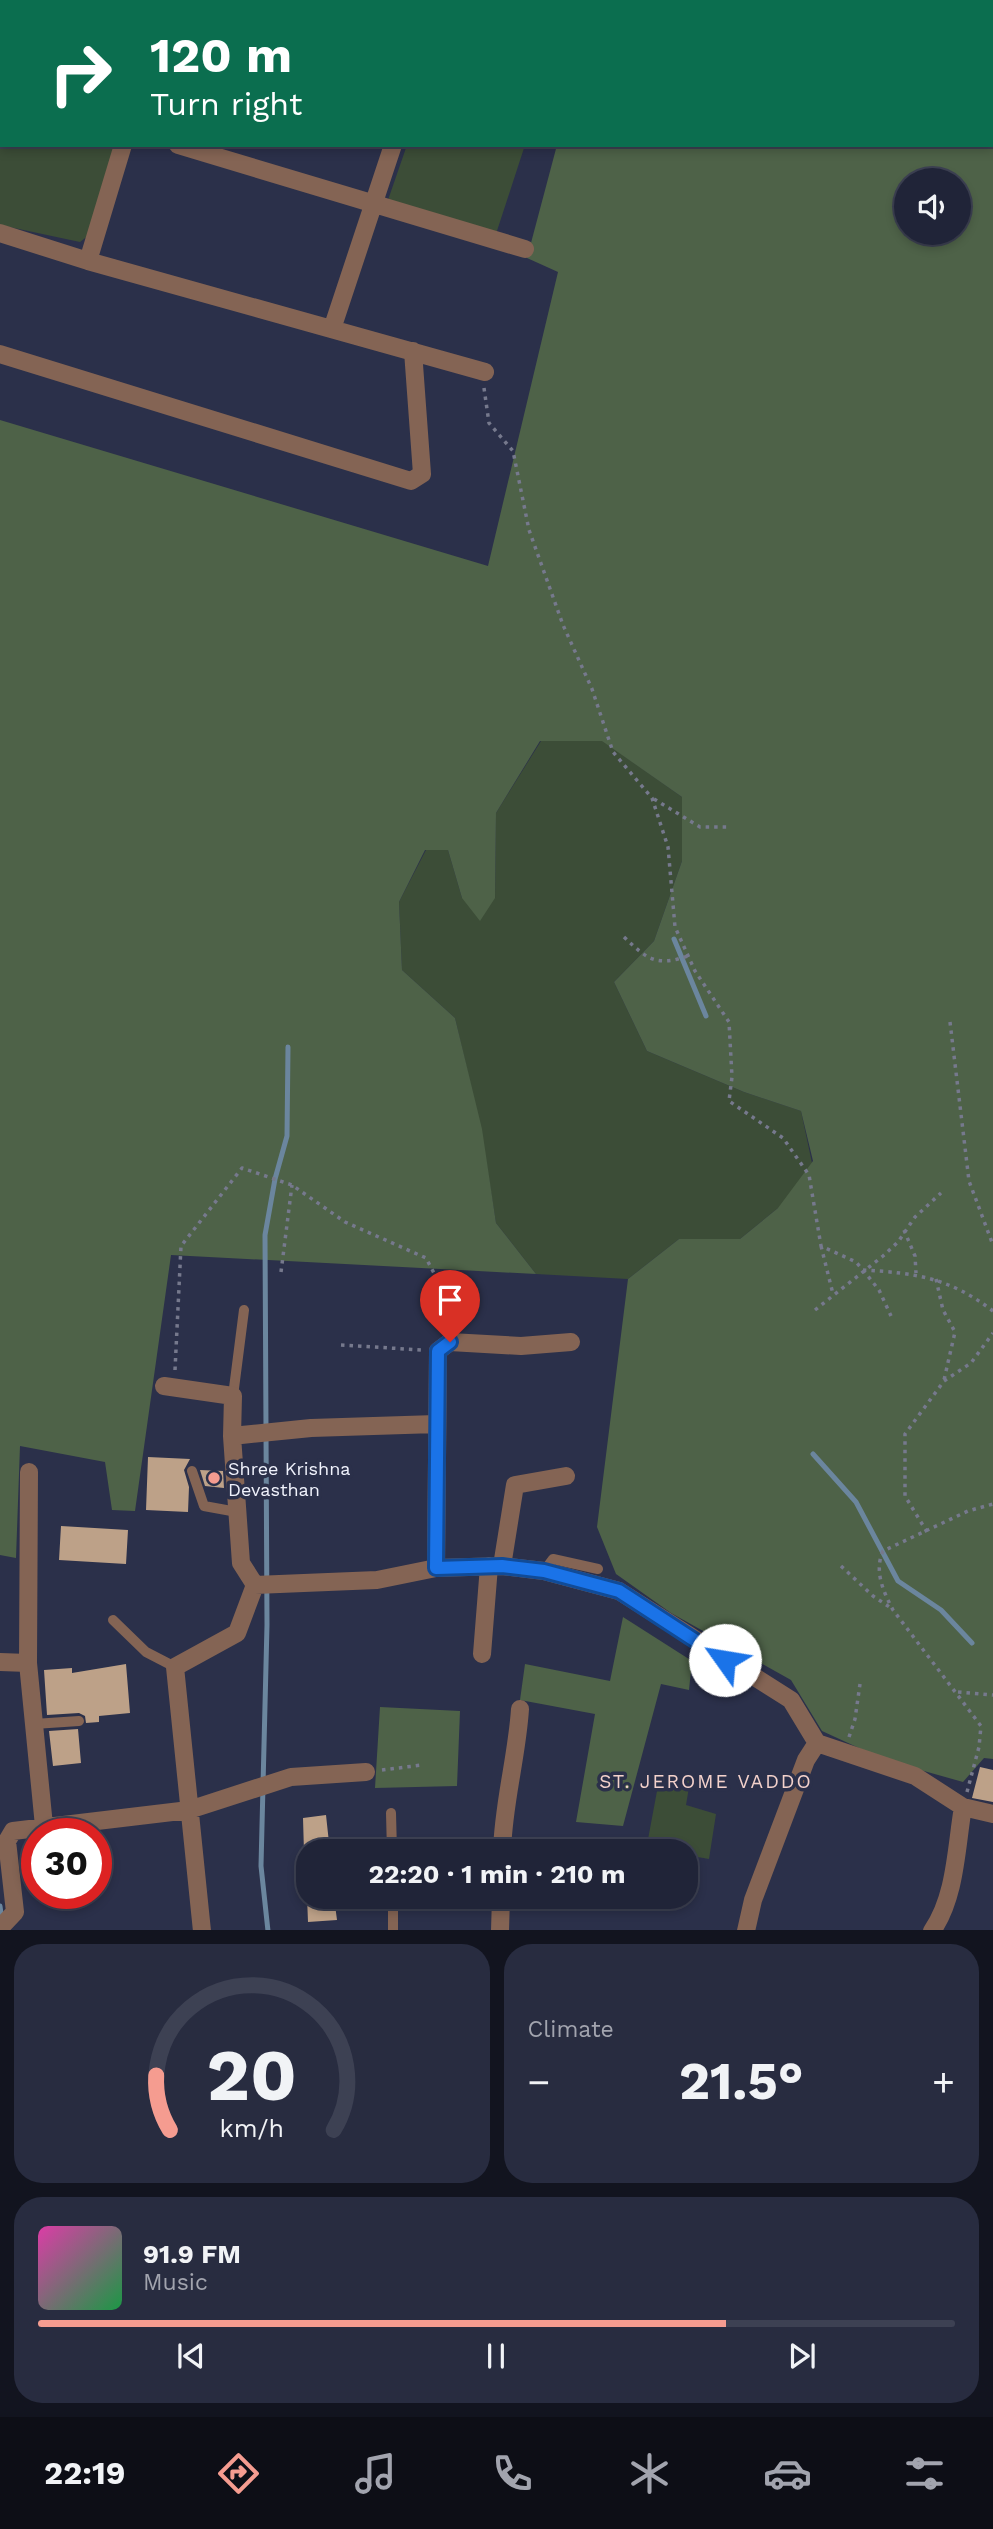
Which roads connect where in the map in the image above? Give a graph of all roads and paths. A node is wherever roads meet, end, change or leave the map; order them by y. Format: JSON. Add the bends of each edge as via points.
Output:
{"nodes":[{"id":1,"x":122,"y":147,"type":"edge"},
{"id":2,"x":184,"y":147,"type":"edge"},
{"id":3,"x":392,"y":147,"type":"edge"},
{"id":4,"x":373,"y":205,"type":"junction"},
{"id":5,"x":0,"y":233,"type":"edge"},
{"id":6,"x":526,"y":249,"type":"dead end"},
{"id":7,"x":88,"y":261,"type":"junction"},
{"id":8,"x":332,"y":329,"type":"junction"},
{"id":9,"x":413,"y":351,"type":"junction"},
{"id":10,"x":0,"y":354,"type":"edge"},
{"id":11,"x":485,"y":372,"type":"joint"},
{"id":12,"x":652,"y":798,"type":"junction"},
{"id":13,"x":728,"y":827,"type":"dead end"},
{"id":14,"x":624,"y":937,"type":"dead end"},
{"id":15,"x":688,"y":956,"type":"junction"},
{"id":16,"x":950,"y":1022,"type":"dead end"},
{"id":17,"x":292,"y":1185,"type":"junction"},
{"id":18,"x":941,"y":1193,"type":"dead end"},
{"id":19,"x":904,"y":1230,"type":"junction"},
{"id":20,"x":993,"y":1245,"type":"edge"},
{"id":21,"x":821,"y":1247,"type":"junction"},
{"id":22,"x":863,"y":1270,"type":"junction"},
{"id":23,"x":281,"y":1272,"type":"dead end"},
{"id":24,"x":916,"y":1273,"type":"junction"},
{"id":25,"x":936,"y":1279,"type":"junction"},
{"id":26,"x":833,"y":1294,"type":"junction"},
{"id":27,"x":244,"y":1310,"type":"dead end"},
{"id":28,"x":816,"y":1310,"type":"dead end"},
{"id":29,"x":993,"y":1311,"type":"edge"},
{"id":30,"x":891,"y":1316,"type":"dead end"},
{"id":31,"x":993,"y":1333,"type":"edge"},
{"id":32,"x":571,"y":1342,"type":"dead end"},
{"id":33,"x":341,"y":1345,"type":"dead end"},
{"id":34,"x":444,"y":1347,"type":"junction"},
{"id":35,"x":944,"y":1381,"type":"junction"},
{"id":36,"x":169,"y":1387,"type":"joint"},
{"id":37,"x":233,"y":1396,"type":"junction"},
{"id":38,"x":436,"y":1424,"type":"junction"},
{"id":39,"x":232,"y":1436,"type":"junction"},
{"id":40,"x":192,"y":1471,"type":"dead end"},
{"id":41,"x":29,"y":1472,"type":"dead end"},
{"id":42,"x":566,"y":1476,"type":"dead end"},
{"id":43,"x":993,"y":1504,"type":"edge"},
{"id":44,"x":237,"y":1512,"type":"junction"},
{"id":45,"x":927,"y":1532,"type":"junction"},
{"id":46,"x":496,"y":1566,"type":"junction"},
{"id":47,"x":841,"y":1566,"type":"dead end"},
{"id":48,"x":436,"y":1568,"type":"junction"},
{"id":49,"x":598,"y":1569,"type":"dead end"},
{"id":50,"x":544,"y":1571,"type":"junction"},
{"id":51,"x":255,"y":1585,"type":"junction"},
{"id":52,"x":893,"y":1610,"type":"junction"},
{"id":53,"x":113,"y":1620,"type":"dead end"},
{"id":54,"x":482,"y":1654,"type":"dead end"},
{"id":55,"x":0,"y":1662,"type":"edge"},
{"id":56,"x":28,"y":1663,"type":"junction"},
{"id":57,"x":175,"y":1667,"type":"junction"},
{"id":58,"x":860,"y":1684,"type":"dead end"},
{"id":59,"x":958,"y":1692,"type":"junction"},
{"id":60,"x":993,"y":1695,"type":"edge"},
{"id":61,"x":520,"y":1709,"type":"dead end"},
{"id":62,"x":79,"y":1721,"type":"dead end"},
{"id":63,"x":34,"y":1724,"type":"junction"},
{"id":64,"x":817,"y":1744,"type":"junction"},
{"id":65,"x":843,"y":1752,"type":"junction"},
{"id":66,"x":422,"y":1765,"type":"dead end"},
{"id":67,"x":366,"y":1772,"type":"joint"},
{"id":68,"x":963,"y":1807,"type":"junction"},
{"id":69,"x":189,"y":1810,"type":"junction"},
{"id":70,"x":391,"y":1813,"type":"dead end"},
{"id":71,"x":993,"y":1814,"type":"edge"},
{"id":72,"x":43,"y":1818,"type":"edge"},
{"id":73,"x":112,"y":1818,"type":"edge"},
{"id":74,"x":21,"y":1830,"type":"edge"},
{"id":75,"x":392,"y":1839,"type":"edge"},
{"id":76,"x":503,"y":1839,"type":"edge"},
{"id":77,"x":393,"y":1909,"type":"edge"},
{"id":78,"x":501,"y":1909,"type":"edge"},
{"id":79,"x":0,"y":1928,"type":"edge"},
{"id":80,"x":202,"y":1930,"type":"edge"},
{"id":81,"x":393,"y":1930,"type":"edge"},
{"id":82,"x":500,"y":1930,"type":"edge"},
{"id":83,"x":746,"y":1930,"type":"edge"},
{"id":84,"x":932,"y":1930,"type":"edge"}],
"edges":[{"from":1,"to":7,"type":"street"},
{"from":2,"to":4,"type":"street"},
{"from":3,"to":4,"type":"street"},
{"from":4,"to":6,"type":"street"},
{"from":4,"to":8,"type":"street"},
{"from":5,"to":7,"type":"street"},
{"from":7,"to":8,"type":"street"},
{"from":8,"to":9,"type":"street"},
{"from":9,"to":10,"type":"street","via":[[422,474],[411,481]]},
{"from":9,"to":11,"type":"street"},
{"from":11,"to":12,"type":"path","via":[[483,395],[489,423],[513,451],[529,530],[612,752]]},
{"from":12,"to":13,"type":"path","via":[[700,827]]},
{"from":12,"to":15,"type":"path","via":[[668,847],[675,927]]},
{"from":14,"to":15,"type":"path","via":[[648,959],[671,962]]},
{"from":15,"to":21,"type":"path","via":[[729,1022],[729,1101],[783,1138],[808,1175]]},
{"from":16,"to":20,"type":"path","via":[[969,1181]]},
{"from":17,"to":23,"type":"path"},
{"from":17,"to":34,"type":"path","via":[[345,1222],[426,1258],[444,1292]]},
{"from":17,"to":36,"type":"path","via":[[242,1168],[181,1246]]},
{"from":18,"to":19,"type":"path"},
{"from":19,"to":22,"type":"path","via":[[898,1242]]},
{"from":19,"to":24,"type":"path","via":[[915,1256]]},
{"from":21,"to":22,"type":"path","via":[[856,1262]]},
{"from":21,"to":26,"type":"path"},
{"from":22,"to":24,"type":"path"},
{"from":22,"to":26,"type":"path"},
{"from":22,"to":30,"type":"path"},
{"from":24,"to":25,"type":"path"},
{"from":25,"to":29,"type":"path"},
{"from":25,"to":35,"type":"path","via":[[943,1310],[955,1332]]},
{"from":26,"to":28,"type":"path"},
{"from":27,"to":37,"type":"lane"},
{"from":31,"to":35,"type":"path","via":[[971,1363]]},
{"from":32,"to":34,"type":"street"},
{"from":33,"to":34,"type":"path"},
{"from":34,"to":38,"type":"street"},
{"from":35,"to":45,"type":"path","via":[[905,1434],[905,1496]]},
{"from":36,"to":37,"type":"street"},
{"from":37,"to":39,"type":"street"},
{"from":38,"to":39,"type":"street"},
{"from":38,"to":48,"type":"street"},
{"from":39,"to":44,"type":"street"},
{"from":40,"to":44,"type":"lane","via":[[204,1506]]},
{"from":41,"to":56,"type":"street"},
{"from":42,"to":46,"type":"street","via":[[515,1485]]},
{"from":43,"to":45,"type":"path"},
{"from":44,"to":51,"type":"street","via":[[241,1563]]},
{"from":45,"to":52,"type":"path","via":[[883,1551],[878,1563]]},
{"from":46,"to":48,"type":"street"},
{"from":46,"to":50,"type":"street"},
{"from":46,"to":54,"type":"street"},
{"from":47,"to":52,"type":"path"},
{"from":48,"to":51,"type":"street","via":[[377,1580]]},
{"from":49,"to":50,"type":"lane","via":[[553,1559]]},
{"from":50,"to":64,"type":"street","via":[[619,1591],[792,1700]]},
{"from":51,"to":57,"type":"street","via":[[237,1633]]},
{"from":52,"to":59,"type":"path"},
{"from":53,"to":57,"type":"lane","via":[[146,1652]]},
{"from":55,"to":56,"type":"street"},
{"from":56,"to":63,"type":"street"},
{"from":57,"to":69,"type":"street"},
{"from":58,"to":65,"type":"path","via":[[855,1719]]},
{"from":59,"to":60,"type":"path"},
{"from":59,"to":68,"type":"path","via":[[981,1726]]},
{"from":61,"to":76,"type":"street"},
{"from":62,"to":63,"type":"lane"},
{"from":63,"to":72,"type":"street"},
{"from":64,"to":65,"type":"street"},
{"from":64,"to":83,"type":"street","via":[[806,1760]]},
{"from":65,"to":68,"type":"street","via":[[915,1776]]},
{"from":66,"to":67,"type":"path"},
{"from":67,"to":69,"type":"street","via":[[290,1777]]},
{"from":68,"to":71,"type":"street"},
{"from":68,"to":84,"type":"street","via":[[949,1892],[943,1914]]},
{"from":69,"to":73,"type":"street"},
{"from":69,"to":80,"type":"street"},
{"from":70,"to":75,"type":"lane"},
{"from":74,"to":79,"type":"street","via":[[13,1831],[8,1841],[15,1912]]},
{"from":77,"to":81,"type":"lane"},
{"from":78,"to":82,"type":"street"}]}
